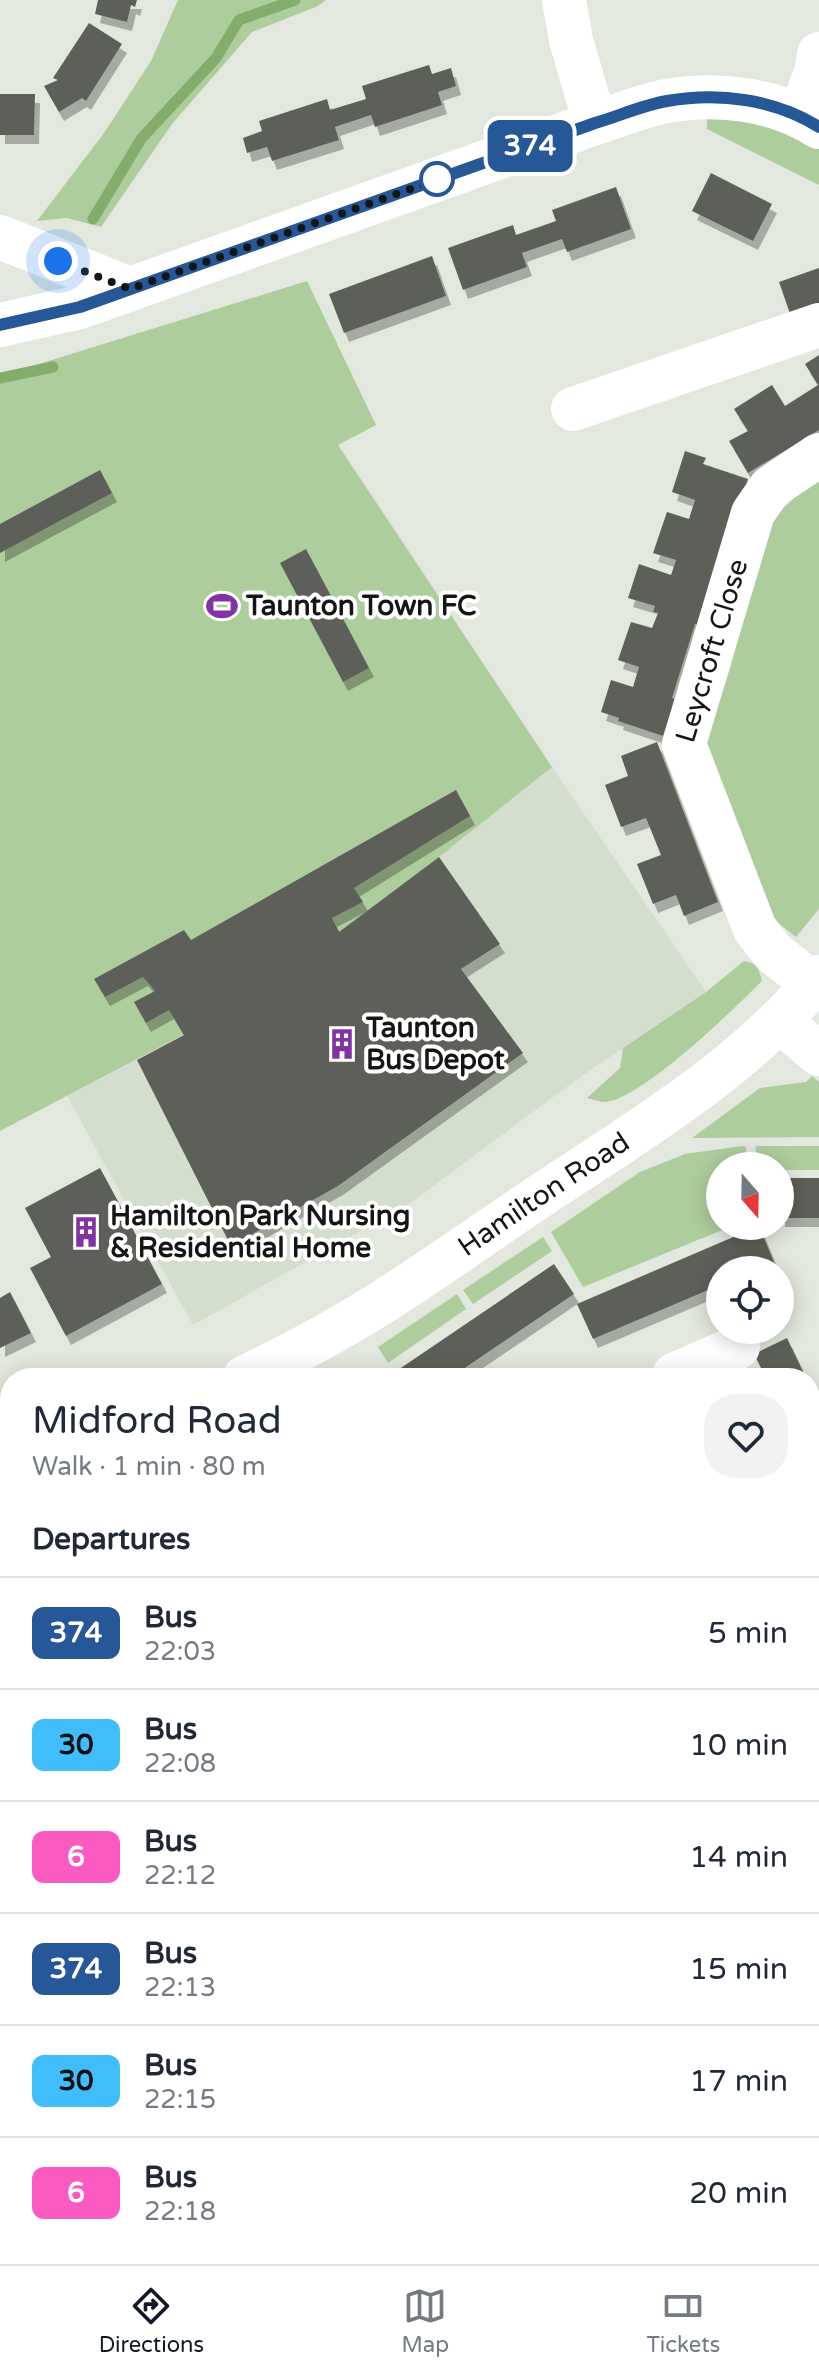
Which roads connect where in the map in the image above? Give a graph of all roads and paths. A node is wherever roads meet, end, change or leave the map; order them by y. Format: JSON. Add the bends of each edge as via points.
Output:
{"nodes":[{"id":1,"x":564,"y":0,"type":"edge"},
{"id":2,"x":819,"y":54,"type":"edge"},
{"id":3,"x":810,"y":121,"type":"edge"},
{"id":4,"x":595,"y":123,"type":"junction"},
{"id":5,"x":0,"y":237,"type":"edge"},
{"id":6,"x":130,"y":289,"type":"junction"},
{"id":7,"x":0,"y":325,"type":"edge"},
{"id":8,"x":819,"y":325,"type":"edge"},
{"id":9,"x":573,"y":409,"type":"dead end"},
{"id":10,"x":819,"y":455,"type":"edge"},
{"id":11,"x":816,"y":980,"type":"edge"},
{"id":12,"x":780,"y":1021,"type":"junction"},
{"id":13,"x":819,"y":1054,"type":"edge"},
{"id":14,"x":264,"y":1368,"type":"edge"}],
"edges":[{"from":1,"to":4,"type":"street"},
{"from":2,"to":3,"type":"street"},
{"from":3,"to":4,"type":"street","via":[[762,103],[718,96],[666,101]]},
{"from":4,"to":6,"type":"street"},
{"from":5,"to":6,"type":"street"},
{"from":6,"to":7,"type":"street","via":[[80,307]]},
{"from":8,"to":9,"type":"street"},
{"from":10,"to":11,"type":"street","name":"Leycroft Close","via":[[771,487],[753,513],[684,744],[755,929],[774,953]]},
{"from":11,"to":12,"type":"street","name":"Hamilton Road"},
{"from":12,"to":13,"type":"street"},
{"from":12,"to":14,"type":"street","name":"Hamilton Road","via":[[674,1107],[416,1280]]}]}
